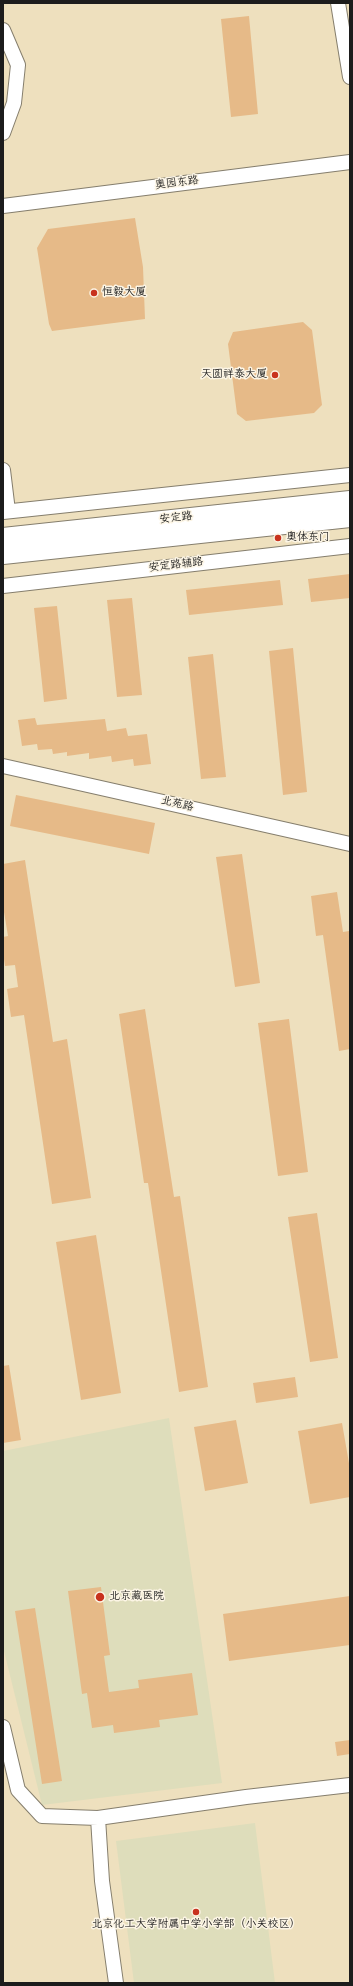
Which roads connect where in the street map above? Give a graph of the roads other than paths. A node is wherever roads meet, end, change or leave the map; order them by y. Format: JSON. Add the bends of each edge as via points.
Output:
{"nodes":[{"id":1,"x":338,"y":3,"type":"edge"},
{"id":2,"x":3,"y":30,"type":"edge"},
{"id":3,"x":350,"y":77,"type":"edge"},
{"id":4,"x":3,"y":133,"type":"edge"},
{"id":5,"x":350,"y":162,"type":"edge"},
{"id":6,"x":3,"y":206,"type":"edge"},
{"id":7,"x":3,"y":470,"type":"edge"},
{"id":8,"x":350,"y":475,"type":"edge"},
{"id":9,"x":350,"y":500,"type":"edge"},
{"id":10,"x":6,"y":512,"type":"edge"},
{"id":11,"x":350,"y":518,"type":"edge"},
{"id":12,"x":3,"y":537,"type":"edge"},
{"id":13,"x":350,"y":546,"type":"edge"},
{"id":14,"x":3,"y":555,"type":"edge"},
{"id":15,"x":3,"y":586,"type":"edge"},
{"id":16,"x":3,"y":766,"type":"edge"},
{"id":17,"x":350,"y":844,"type":"edge"},
{"id":18,"x":3,"y":1728,"type":"edge"},
{"id":19,"x":350,"y":1785,"type":"edge"},
{"id":20,"x":98,"y":1818,"type":"junction"},
{"id":21,"x":116,"y":1983,"type":"edge"}],
"edges":[{"from":1,"to":3,"type":"street"},
{"from":2,"to":4,"type":"street","via":[[18,65],[14,103]]},
{"from":5,"to":6,"type":"street","name":"奥园东路"},
{"from":7,"to":10,"type":"street"},
{"from":8,"to":10,"type":"street"},
{"from":9,"to":12,"type":"main road","name":"安定路"},
{"from":11,"to":14,"type":"main road","name":"安定路"},
{"from":13,"to":15,"type":"street","name":"安定路辅路"},
{"from":16,"to":17,"type":"street","name":"北苑路"},
{"from":18,"to":20,"type":"street","via":[[18,1790],[42,1816]]},
{"from":19,"to":20,"type":"street"},
{"from":20,"to":21,"type":"street","via":[[102,1881]]}]}
